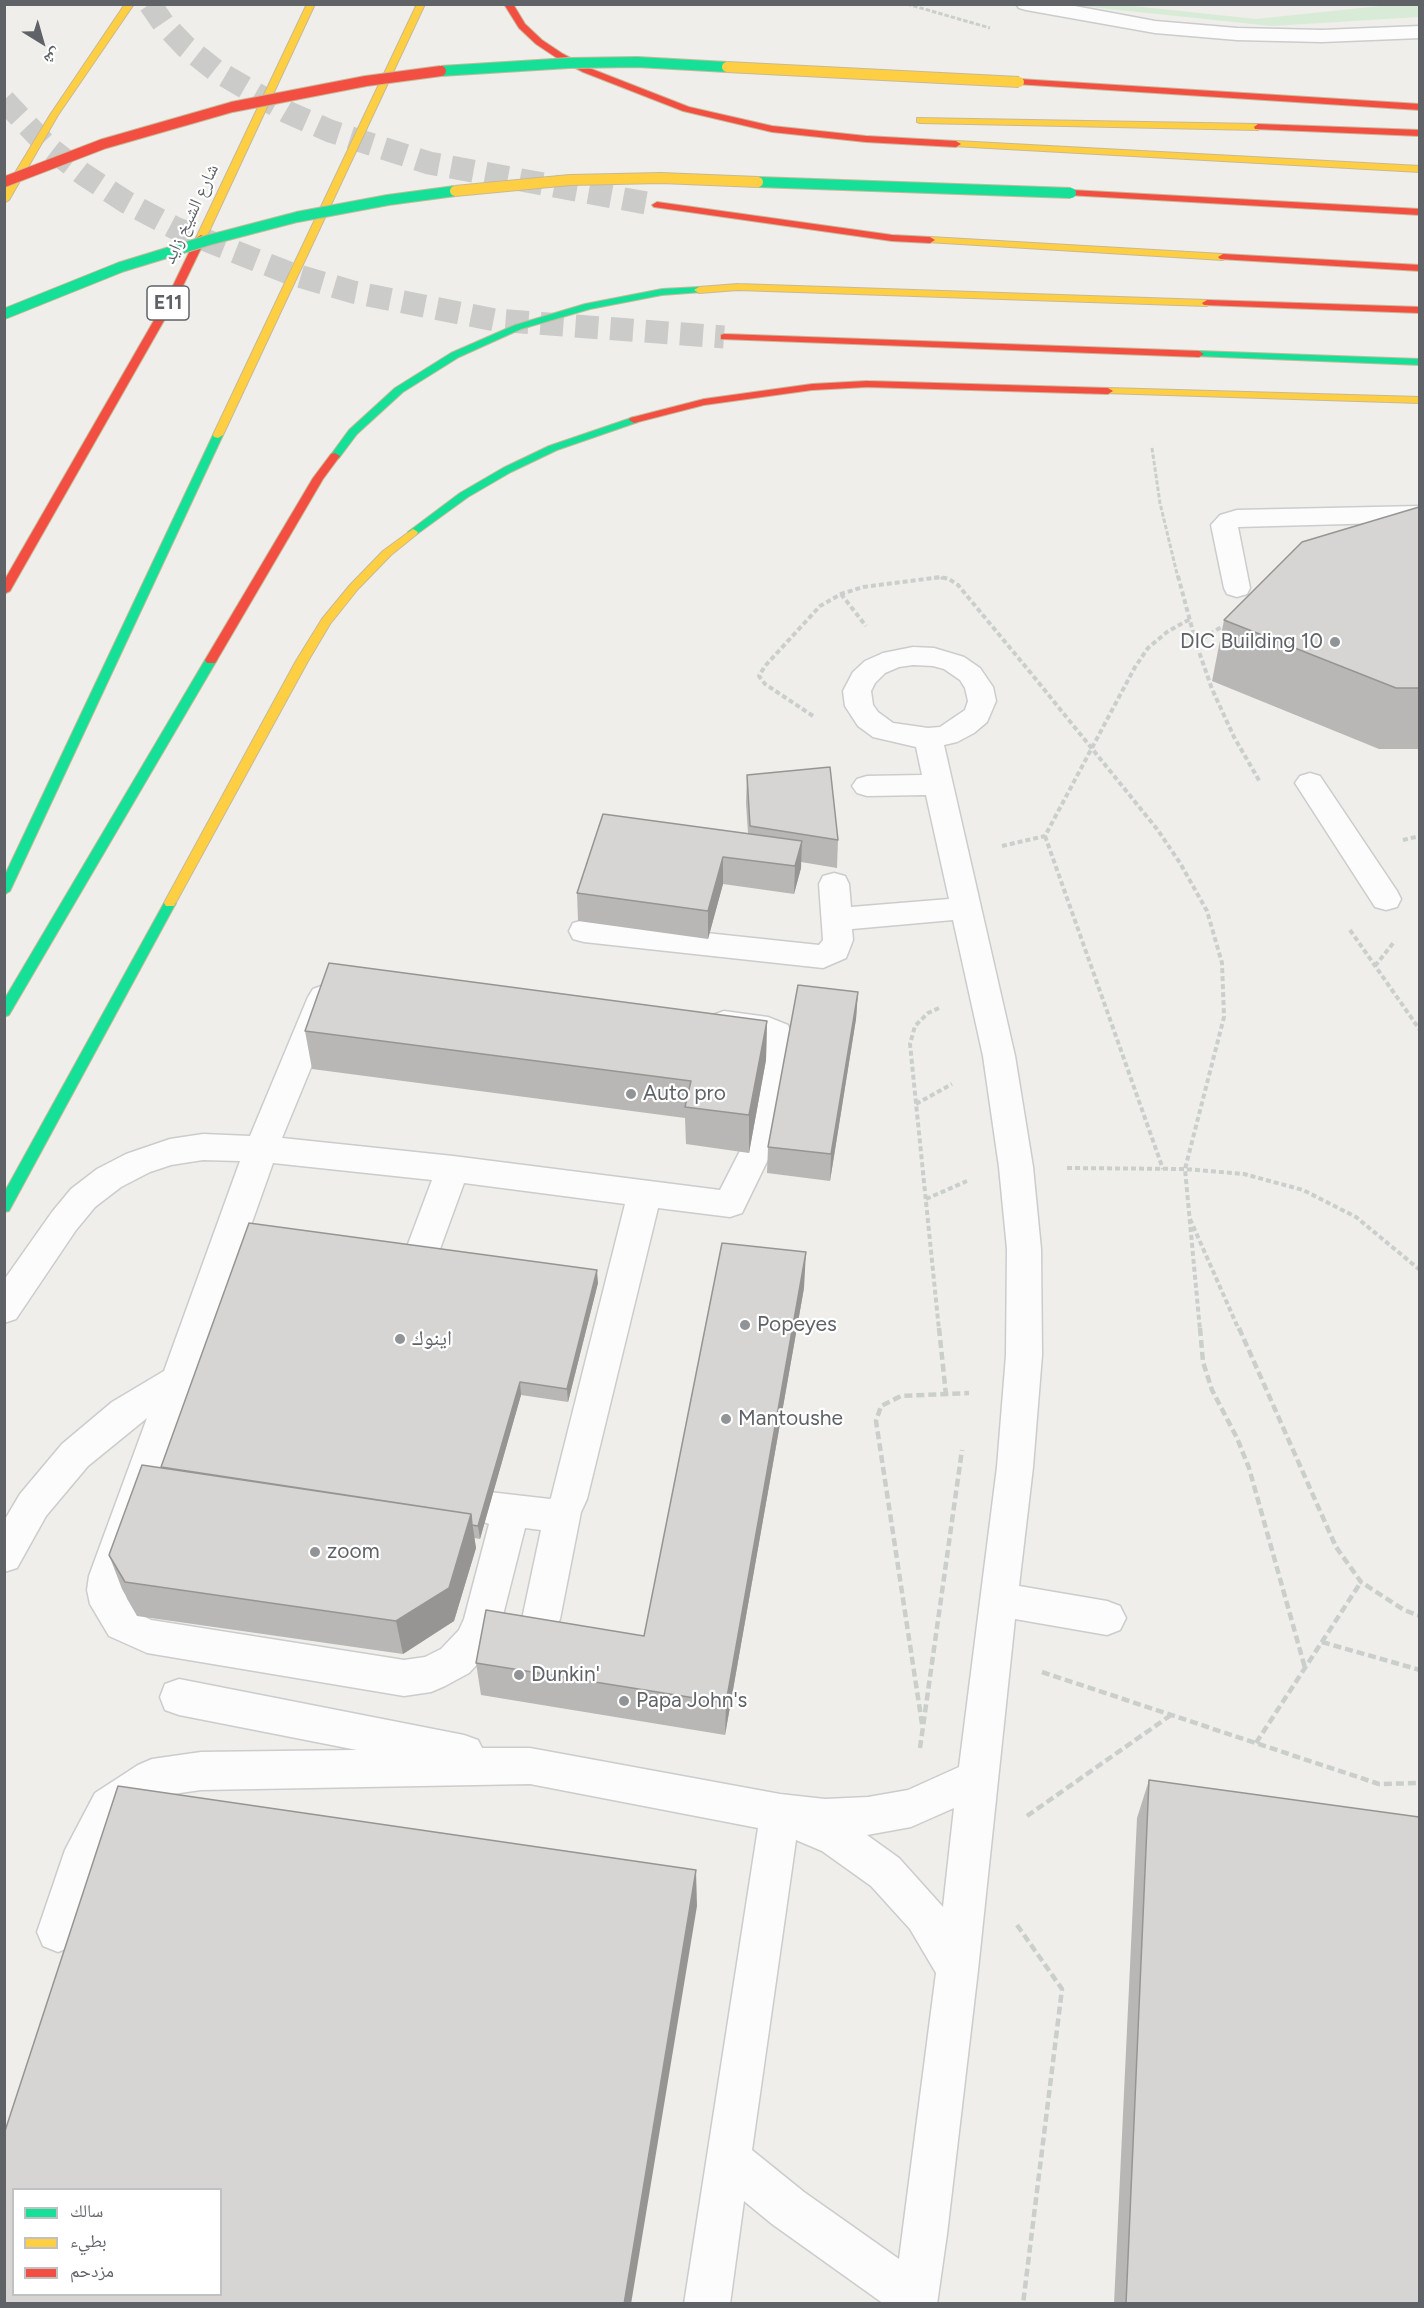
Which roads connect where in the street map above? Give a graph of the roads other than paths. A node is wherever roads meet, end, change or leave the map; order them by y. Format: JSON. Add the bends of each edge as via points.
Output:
{"nodes":[{"id":1,"x":130,"y":4,"type":"edge"},
{"id":2,"x":311,"y":4,"type":"edge"},
{"id":3,"x":421,"y":4,"type":"edge"},
{"id":4,"x":508,"y":4,"type":"edge"},
{"id":5,"x":1026,"y":4,"type":"edge"},
{"id":6,"x":1419,"y":32,"type":"edge"},
{"id":7,"x":647,"y":95,"type":"junction"},
{"id":8,"x":1419,"y":106,"type":"edge"},
{"id":9,"x":765,"y":113,"type":"dead end"},
{"id":10,"x":901,"y":120,"type":"dead end"},
{"id":11,"x":1419,"y":133,"type":"edge"},
{"id":12,"x":1419,"y":169,"type":"edge"},
{"id":13,"x":4,"y":182,"type":"edge"},
{"id":14,"x":4,"y":200,"type":"edge"},
{"id":15,"x":657,"y":206,"type":"tunnel mouth"},
{"id":16,"x":1419,"y":212,"type":"edge"},
{"id":17,"x":1419,"y":268,"type":"edge"},
{"id":18,"x":1419,"y":310,"type":"edge"},
{"id":19,"x":4,"y":314,"type":"edge"},
{"id":20,"x":724,"y":337,"type":"tunnel mouth"},
{"id":21,"x":1419,"y":362,"type":"edge"},
{"id":22,"x":1419,"y":400,"type":"edge"},
{"id":23,"x":1419,"y":514,"type":"edge"},
{"id":24,"x":1225,"y":531,"type":"junction"},
{"id":25,"x":1419,"y":531,"type":"edge"},
{"id":26,"x":1237,"y":588,"type":"dead end"},
{"id":27,"x":4,"y":591,"type":"edge"},
{"id":28,"x":928,"y":738,"type":"dead end"},
{"id":29,"x":1310,"y":783,"type":"dead end"},
{"id":30,"x":867,"y":786,"type":"dead end"},
{"id":31,"x":939,"y":786,"type":"junction"},
{"id":32,"x":834,"y":884,"type":"dead end"},
{"id":33,"x":4,"y":891,"type":"edge"},
{"id":34,"x":1386,"y":899,"type":"dead end"},
{"id":35,"x":967,"y":908,"type":"junction"},
{"id":36,"x":836,"y":919,"type":"junction"},
{"id":37,"x":584,"y":931,"type":"dead end"},
{"id":38,"x":344,"y":975,"type":"edge"},
{"id":39,"x":4,"y":1012,"type":"edge"},
{"id":40,"x":698,"y":1020,"type":"edge"},
{"id":41,"x":261,"y":1149,"type":"junction"},
{"id":42,"x":453,"y":1169,"type":"junction"},
{"id":43,"x":645,"y":1192,"type":"junction"},
{"id":44,"x":4,"y":1207,"type":"edge"},
{"id":45,"x":419,"y":1260,"type":"edge"},
{"id":46,"x":4,"y":1309,"type":"edge"},
{"id":47,"x":180,"y":1379,"type":"junction"},
{"id":48,"x":563,"y":1511,"type":"junction"},
{"id":49,"x":4,"y":1556,"type":"edge"},
{"id":50,"x":999,"y":1599,"type":"junction"},
{"id":51,"x":541,"y":1618,"type":"edge"},
{"id":52,"x":1107,"y":1618,"type":"dead end"},
{"id":53,"x":179,"y":1697,"type":"dead end"},
{"id":54,"x":530,"y":1766,"type":"junction"},
{"id":55,"x":977,"y":1778,"type":"junction"},
{"id":56,"x":780,"y":1813,"type":"junction"},
{"id":57,"x":58,"y":1932,"type":"dead end"},
{"id":58,"x":957,"y":1970,"type":"junction"},
{"id":59,"x":730,"y":2161,"type":"junction"},
{"id":60,"x":918,"y":2302,"type":"edge"},
{"id":61,"x":707,"y":2304,"type":"edge"}],
"edges":[{"from":1,"to":14,"type":"highway","via":[[54,115]]},
{"from":2,"to":27,"type":"highway","name":"شارع الشيخ زايد","number":"E11","via":[[173,296]]},
{"from":3,"to":33,"type":"highway"},
{"from":4,"to":7,"type":"highway","via":[[522,26],[560,56]]},
{"from":5,"to":6,"type":"street","via":[[1155,27],[1237,34]]},
{"from":7,"to":9,"type":"highway"},
{"from":7,"to":12,"type":"highway","via":[[728,120],[819,135]]},
{"from":8,"to":13,"type":"highway","bridge":true,"via":[[637,62],[546,64],[366,81],[232,107],[103,144]]},
{"from":10,"to":11,"type":"highway"},
{"from":15,"to":17,"type":"highway","via":[[892,238]]},
{"from":16,"to":19,"type":"highway","bridge":true,"via":[[1071,193],[661,178],[570,180],[478,188],[320,213],[209,240],[121,267]]},
{"from":18,"to":39,"type":"highway","via":[[738,287],[662,292],[588,306],[518,327],[455,355],[391,397],[353,432],[318,478]]},
{"from":20,"to":21,"type":"highway"},
{"from":22,"to":44,"type":"highway","via":[[867,384],[812,387],[704,402],[652,414],[553,448],[507,470],[432,517],[387,553],[326,622]]},
{"from":23,"to":24,"type":"street","via":[[1237,518],[1224,525]]},
{"from":24,"to":25,"type":"street"},
{"from":24,"to":26,"type":"street"},
{"from":28,"to":31,"type":"street"},
{"from":29,"to":34,"type":"street"},
{"from":30,"to":31,"type":"street"},
{"from":31,"to":35,"type":"street"},
{"from":32,"to":36,"type":"street"},
{"from":35,"to":36,"type":"street"},
{"from":35,"to":50,"type":"street","via":[[999,1056],[1024,1249],[1024,1355]]},
{"from":36,"to":37,"type":"street","via":[[835,950],[823,957]]},
{"from":38,"to":41,"type":"street","via":[[329,985]]},
{"from":40,"to":43,"type":"street","via":[[777,1033],[779,1044],[760,1143],[730,1204]]},
{"from":41,"to":42,"type":"street"},
{"from":41,"to":46,"type":"street","via":[[203,1147],[170,1152],[109,1178],[83,1198],[64,1221]]},
{"from":41,"to":47,"type":"street"},
{"from":42,"to":43,"type":"street"},
{"from":42,"to":45,"type":"street"},
{"from":43,"to":48,"type":"street"},
{"from":47,"to":48,"type":"street","via":[[164,1455],[108,1576],[106,1590],[109,1604],[122,1624],[147,1636],[404,1678],[431,1674],[455,1661],[473,1642],[483,1619],[500,1509],[554,1516]]},
{"from":47,"to":49,"type":"street","via":[[125,1413],[75,1455],[33,1505]]},
{"from":48,"to":51,"type":"street"},
{"from":50,"to":52,"type":"street"},
{"from":50,"to":55,"type":"street"},
{"from":53,"to":54,"type":"street"},
{"from":54,"to":56,"type":"street"},
{"from":54,"to":57,"type":"street","via":[[201,1771],[152,1778],[109,1806],[85,1850]]},
{"from":55,"to":56,"type":"street","via":[[910,1808],[868,1816],[825,1818]]},
{"from":55,"to":58,"type":"street"},
{"from":56,"to":58,"type":"street","via":[[836,1837],[885,1872],[926,1915]]},
{"from":56,"to":59,"type":"street"},
{"from":58,"to":60,"type":"street"},
{"from":59,"to":60,"type":"street"},
{"from":59,"to":61,"type":"street"}]}
